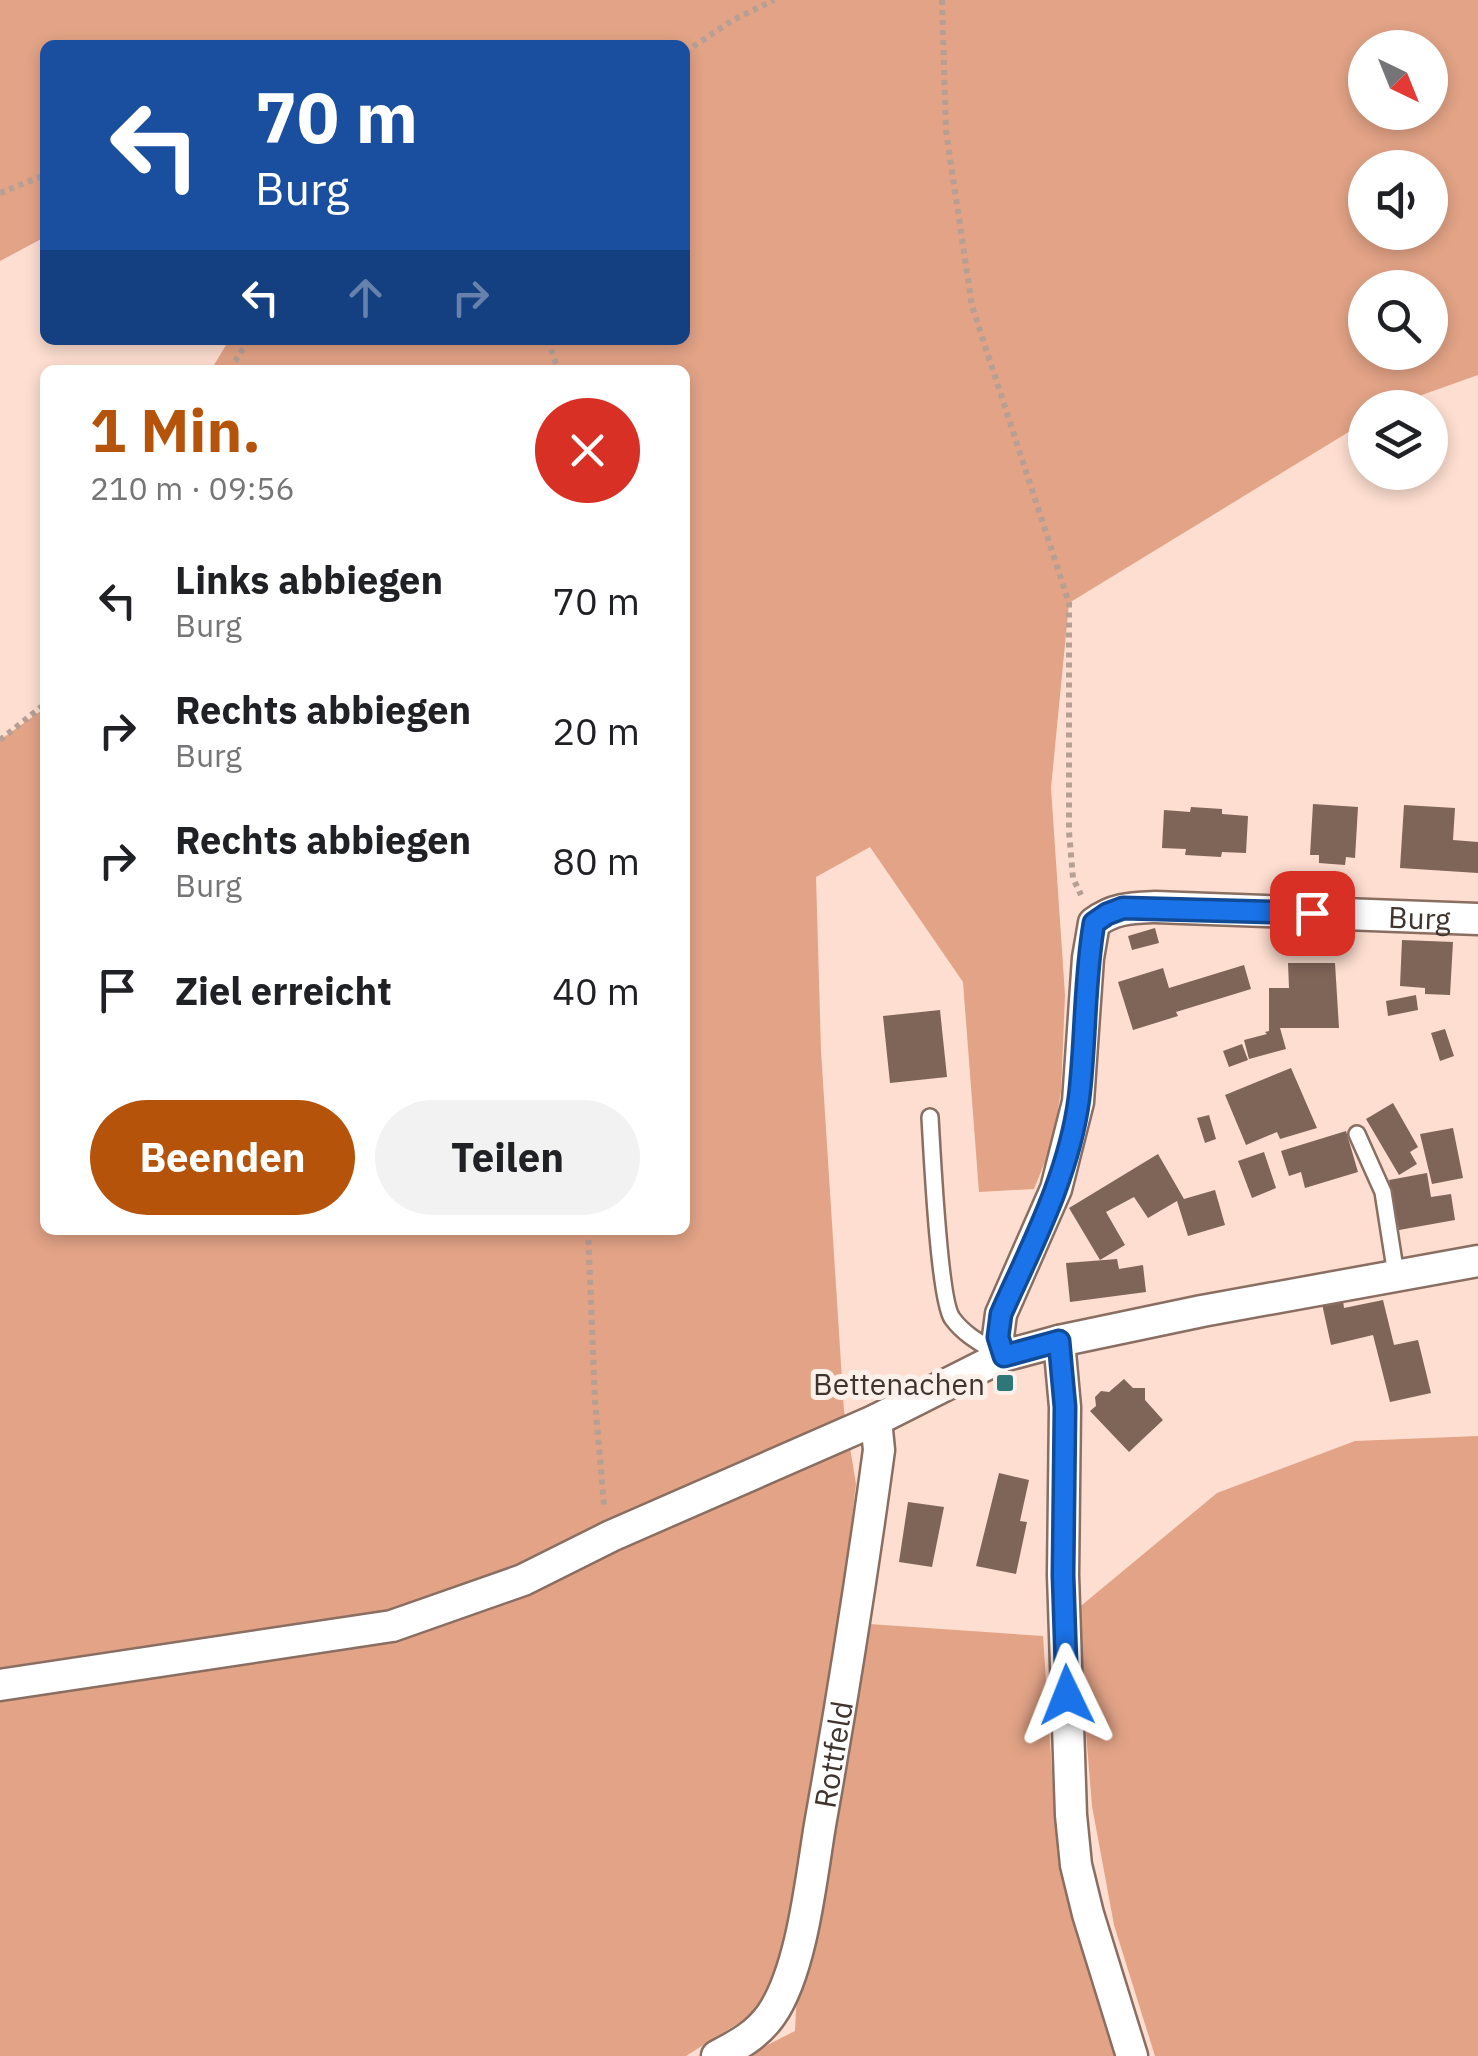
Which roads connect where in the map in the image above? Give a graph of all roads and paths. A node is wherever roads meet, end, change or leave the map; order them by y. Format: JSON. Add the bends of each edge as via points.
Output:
{"nodes":[{"id":1,"x":774,"y":0,"type":"edge"},
{"id":2,"x":942,"y":0,"type":"edge"},
{"id":3,"x":690,"y":49,"type":"edge"},
{"id":4,"x":40,"y":177,"type":"edge"},
{"id":5,"x":0,"y":193,"type":"edge"},
{"id":6,"x":40,"y":708,"type":"edge"},
{"id":7,"x":0,"y":740,"type":"edge"},
{"id":8,"x":1478,"y":919,"type":"edge"},
{"id":9,"x":1094,"y":923,"type":"junction"},
{"id":10,"x":930,"y":1117,"type":"dead end"},
{"id":11,"x":1357,"y":1134,"type":"dead end"},
{"id":12,"x":588,"y":1235,"type":"edge"},
{"id":13,"x":1478,"y":1261,"type":"edge"},
{"id":14,"x":1396,"y":1274,"type":"junction"},
{"id":15,"x":1059,"y":1341,"type":"junction"},
{"id":16,"x":1004,"y":1356,"type":"junction"},
{"id":17,"x":876,"y":1420,"type":"junction"},
{"id":18,"x":612,"y":1536,"type":"junction"},
{"id":19,"x":0,"y":1684,"type":"edge"},
{"id":20,"x":717,"y":2056,"type":"edge"},
{"id":21,"x":1132,"y":2056,"type":"edge"}],
"edges":[{"from":1,"to":3,"type":"path"},
{"from":2,"to":9,"type":"path","via":[[946,131],[972,306],[1069,603],[1068,832],[1073,878]]},
{"from":4,"to":5,"type":"path"},
{"from":6,"to":7,"type":"path"},
{"from":8,"to":9,"type":"street","name":"Burg","via":[[1155,907],[1123,908]]},
{"from":9,"to":16,"type":"street","via":[[1078,1102],[1056,1189],[1001,1314]]},
{"from":10,"to":16,"type":"lane","via":[[950,1316],[971,1338]]},
{"from":11,"to":14,"type":"lane","via":[[1383,1192]]},
{"from":12,"to":18,"type":"path","via":[[602,1500]]},
{"from":13,"to":14,"type":"street"},
{"from":14,"to":15,"type":"street"},
{"from":15,"to":16,"type":"street"},
{"from":15,"to":21,"type":"street","via":[[1070,1815],[1088,1914]]},
{"from":16,"to":17,"type":"street"},
{"from":17,"to":18,"type":"street"},
{"from":17,"to":20,"type":"street","name":"Rottfeld","via":[[879,1450],[854,1631],[804,1919],[787,1984],[771,2015],[749,2039]]},
{"from":18,"to":19,"type":"street","via":[[523,1580],[392,1626]]}]}
